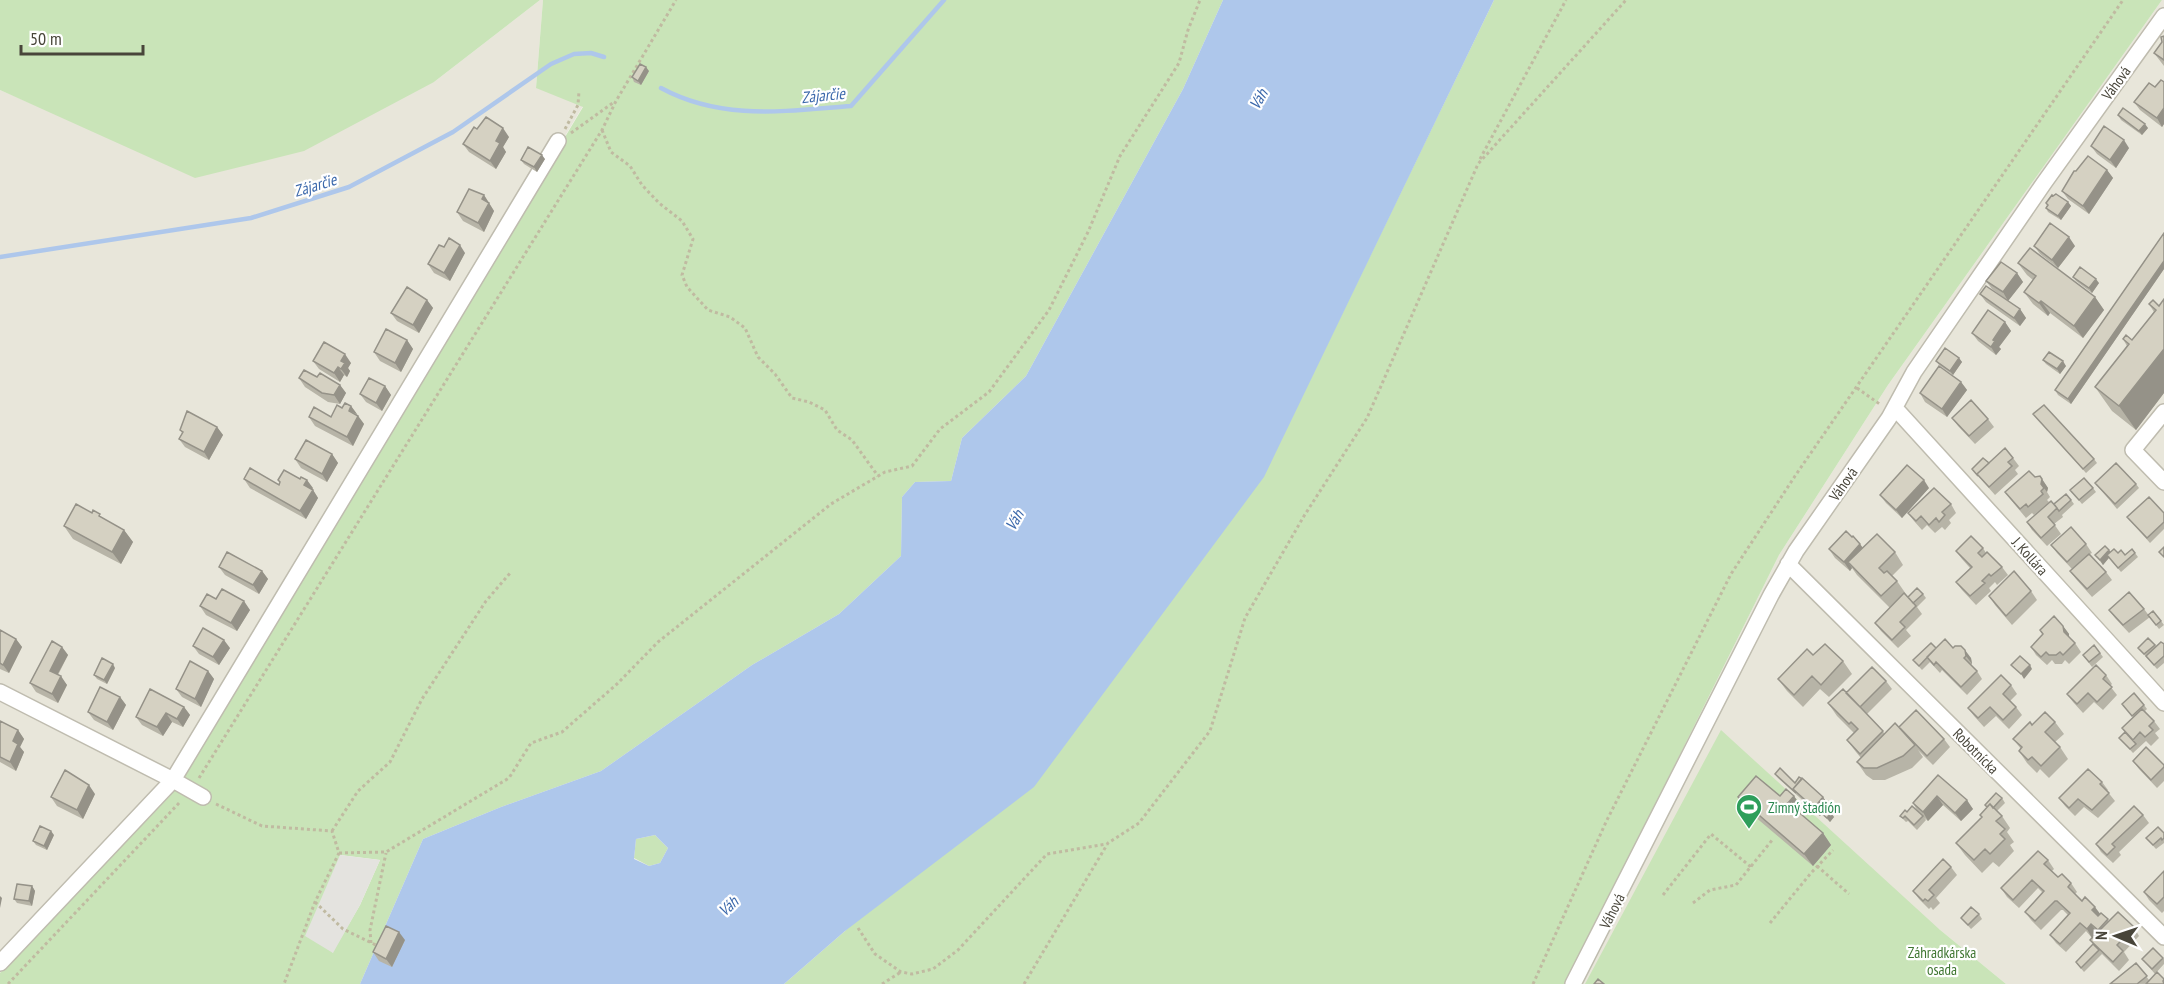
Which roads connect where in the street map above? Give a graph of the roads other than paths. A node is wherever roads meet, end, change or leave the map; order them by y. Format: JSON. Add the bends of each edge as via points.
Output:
{"nodes":[{"id":1,"x":2164,"y":16,"type":"edge"},
{"id":2,"x":558,"y":141,"type":"road end"},
{"id":3,"x":1894,"y":411,"type":"junction"},
{"id":4,"x":2164,"y":412,"type":"edge"},
{"id":5,"x":2164,"y":482,"type":"edge"},
{"id":6,"x":1788,"y":564,"type":"junction"},
{"id":7,"x":0,"y":692,"type":"edge"},
{"id":8,"x":2164,"y":704,"type":"edge"},
{"id":9,"x":173,"y":780,"type":"junction"},
{"id":10,"x":197,"y":794,"type":"road end"},
{"id":11,"x":2164,"y":937,"type":"edge"},
{"id":12,"x":0,"y":963,"type":"edge"},
{"id":13,"x":1573,"y":984,"type":"edge"}],
"edges":[{"from":1,"to":3,"type":"street","name":"Váhová","via":[[1914,372]]},
{"from":2,"to":9,"type":"street"},
{"from":3,"to":6,"type":"street","name":"Váhová"},
{"from":3,"to":8,"type":"street","name":"J. Kollára"},
{"from":4,"to":5,"type":"street","via":[[2133,450]]},
{"from":6,"to":11,"type":"street","name":"Robotnícka"},
{"from":6,"to":13,"type":"street","name":"Váhová"},
{"from":7,"to":9,"type":"street"},
{"from":9,"to":10,"type":"street"},
{"from":9,"to":12,"type":"street"}]}
